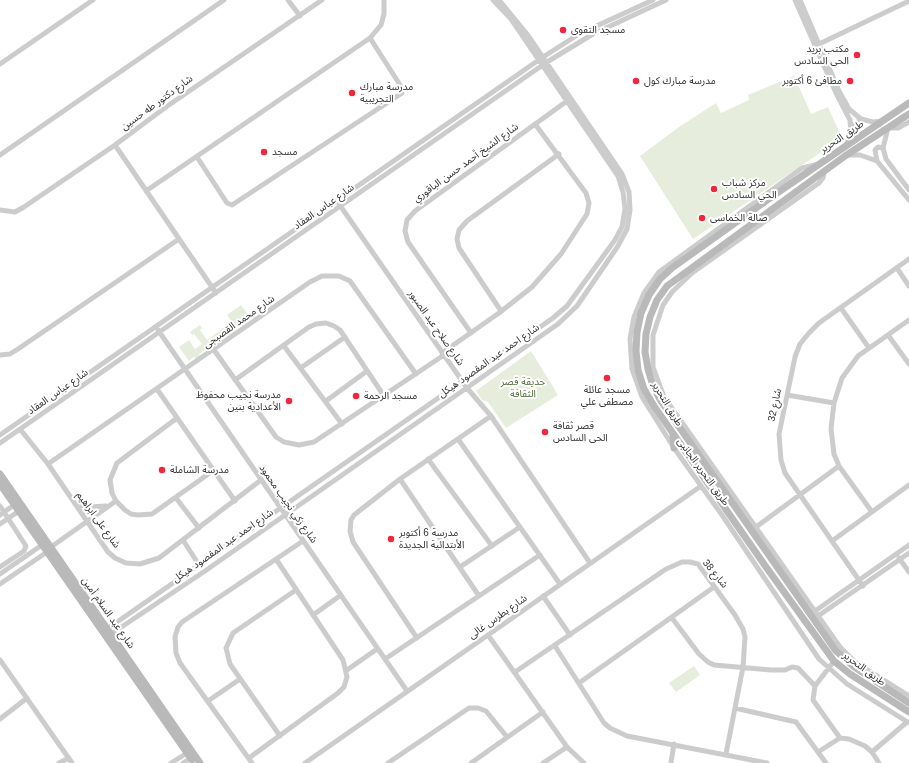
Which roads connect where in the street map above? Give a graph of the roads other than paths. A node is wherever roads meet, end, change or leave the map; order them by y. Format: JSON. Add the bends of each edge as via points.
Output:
{"nodes":[{"id":1,"x":93,"y":0,"type":"edge"},
{"id":2,"x":224,"y":0,"type":"edge"},
{"id":3,"x":288,"y":0,"type":"edge"},
{"id":4,"x":322,"y":0,"type":"edge"},
{"id":5,"x":384,"y":0,"type":"edge"},
{"id":6,"x":493,"y":0,"type":"edge"},
{"id":7,"x":499,"y":0,"type":"edge"},
{"id":8,"x":653,"y":0,"type":"edge"},
{"id":9,"x":666,"y":0,"type":"edge"},
{"id":10,"x":795,"y":0,"type":"edge"},
{"id":11,"x":800,"y":0,"type":"edge"},
{"id":12,"x":909,"y":1,"type":"edge"},
{"id":13,"x":300,"y":16,"type":"junction"},
{"id":14,"x":370,"y":38,"type":"junction"},
{"id":15,"x":819,"y":44,"type":"junction"},
{"id":16,"x":541,"y":58,"type":"junction"},
{"id":17,"x":0,"y":64,"type":"edge"},
{"id":18,"x":545,"y":64,"type":"junction"},
{"id":19,"x":837,"y":92,"type":"junction"},
{"id":20,"x":567,"y":101,"type":"junction"},
{"id":21,"x":909,"y":103,"type":"edge"},
{"id":22,"x":909,"y":114,"type":"edge"},
{"id":23,"x":860,"y":118,"type":"junction"},
{"id":24,"x":883,"y":120,"type":"junction"},
{"id":25,"x":909,"y":122,"type":"edge"},
{"id":26,"x":535,"y":124,"type":"junction"},
{"id":27,"x":851,"y":125,"type":"junction"},
{"id":28,"x":888,"y":128,"type":"junction"},
{"id":29,"x":114,"y":145,"type":"junction"},
{"id":30,"x":845,"y":147,"type":"junction"},
{"id":31,"x":884,"y":148,"type":"junction"},
{"id":32,"x":559,"y":154,"type":"junction"},
{"id":33,"x":0,"y":155,"type":"edge"},
{"id":34,"x":846,"y":155,"type":"junction"},
{"id":35,"x":197,"y":156,"type":"junction"},
{"id":36,"x":877,"y":161,"type":"junction"},
{"id":37,"x":820,"y":164,"type":"junction"},
{"id":38,"x":824,"y":172,"type":"junction"},
{"id":39,"x":785,"y":188,"type":"junction"},
{"id":40,"x":909,"y":190,"type":"edge"},
{"id":41,"x":146,"y":191,"type":"junction"},
{"id":42,"x":792,"y":195,"type":"junction"},
{"id":43,"x":770,"y":198,"type":"junction"},
{"id":44,"x":909,"y":200,"type":"edge"},
{"id":45,"x":337,"y":201,"type":"junction"},
{"id":46,"x":341,"y":206,"type":"junction"},
{"id":47,"x":776,"y":206,"type":"junction"},
{"id":48,"x":0,"y":210,"type":"edge"},
{"id":49,"x":624,"y":228,"type":"junction"},
{"id":50,"x":179,"y":238,"type":"junction"},
{"id":51,"x":681,"y":255,"type":"junction"},
{"id":52,"x":688,"y":257,"type":"junction"},
{"id":53,"x":909,"y":259,"type":"edge"},
{"id":54,"x":897,"y":268,"type":"junction"},
{"id":55,"x":683,"y":272,"type":"junction"},
{"id":56,"x":692,"y":273,"type":"junction"},
{"id":57,"x":909,"y":286,"type":"edge"},
{"id":58,"x":212,"y":287,"type":"junction"},
{"id":59,"x":216,"y":294,"type":"junction"},
{"id":60,"x":841,"y":308,"type":"junction"},
{"id":61,"x":501,"y":312,"type":"junction"},
{"id":62,"x":553,"y":318,"type":"junction"},
{"id":63,"x":909,"y":320,"type":"edge"},
{"id":64,"x":558,"y":324,"type":"junction"},
{"id":65,"x":156,"y":326,"type":"junction"},
{"id":66,"x":160,"y":332,"type":"junction"},
{"id":67,"x":471,"y":333,"type":"junction"},
{"id":68,"x":888,"y":335,"type":"junction"},
{"id":69,"x":345,"y":337,"type":"junction"},
{"id":70,"x":284,"y":346,"type":"junction"},
{"id":71,"x":869,"y":348,"type":"junction"},
{"id":72,"x":214,"y":350,"type":"junction"},
{"id":73,"x":443,"y":354,"type":"junction"},
{"id":74,"x":630,"y":354,"type":"junction"},
{"id":75,"x":0,"y":355,"type":"edge"},
{"id":76,"x":909,"y":364,"type":"edge"},
{"id":77,"x":638,"y":365,"type":"junction"},
{"id":78,"x":302,"y":368,"type":"junction"},
{"id":79,"x":186,"y":370,"type":"junction"},
{"id":80,"x":367,"y":371,"type":"junction"},
{"id":81,"x":416,"y":374,"type":"junction"},
{"id":82,"x":235,"y":380,"type":"junction"},
{"id":83,"x":463,"y":382,"type":"junction"},
{"id":84,"x":467,"y":388,"type":"junction"},
{"id":85,"x":158,"y":390,"type":"junction"},
{"id":86,"x":787,"y":395,"type":"junction"},
{"id":87,"x":384,"y":396,"type":"junction"},
{"id":88,"x":326,"y":401,"type":"junction"},
{"id":89,"x":834,"y":403,"type":"junction"},
{"id":90,"x":491,"y":416,"type":"junction"},
{"id":91,"x":177,"y":418,"type":"junction"},
{"id":92,"x":342,"y":424,"type":"junction"},
{"id":93,"x":20,"y":429,"type":"junction"},
{"id":94,"x":672,"y":433,"type":"junction"},
{"id":95,"x":0,"y":435,"type":"edge"},
{"id":96,"x":458,"y":439,"type":"junction"},
{"id":97,"x":0,"y":443,"type":"edge"},
{"id":98,"x":692,"y":447,"type":"junction"},
{"id":99,"x":674,"y":448,"type":"junction"},
{"id":100,"x":701,"y":449,"type":"junction"},
{"id":101,"x":428,"y":459,"type":"junction"},
{"id":102,"x":48,"y":464,"type":"junction"},
{"id":103,"x":839,"y":466,"type":"junction"},
{"id":104,"x":214,"y":470,"type":"junction"},
{"id":105,"x":0,"y":474,"type":"edge"},
{"id":106,"x":400,"y":479,"type":"junction"},
{"id":107,"x":261,"y":480,"type":"junction"},
{"id":108,"x":0,"y":484,"type":"edge"},
{"id":109,"x":909,"y":485,"type":"edge"},
{"id":110,"x":701,"y":486,"type":"junction"},
{"id":111,"x":800,"y":495,"type":"junction"},
{"id":112,"x":176,"y":498,"type":"junction"},
{"id":113,"x":116,"y":500,"type":"junction"},
{"id":114,"x":235,"y":500,"type":"junction"},
{"id":115,"x":75,"y":504,"type":"junction"},
{"id":116,"x":14,"y":505,"type":"junction"},
{"id":117,"x":109,"y":505,"type":"junction"},
{"id":118,"x":0,"y":506,"type":"edge"},
{"id":119,"x":281,"y":509,"type":"junction"},
{"id":120,"x":742,"y":509,"type":"junction"},
{"id":121,"x":19,"y":511,"type":"junction"},
{"id":122,"x":872,"y":512,"type":"junction"},
{"id":123,"x":2,"y":514,"type":"edge"},
{"id":124,"x":284,"y":514,"type":"junction"},
{"id":125,"x":8,"y":518,"type":"junction"},
{"id":126,"x":743,"y":520,"type":"junction"},
{"id":127,"x":86,"y":521,"type":"junction"},
{"id":128,"x":0,"y":524,"type":"edge"},
{"id":129,"x":520,"y":527,"type":"junction"},
{"id":130,"x":756,"y":527,"type":"junction"},
{"id":131,"x":199,"y":528,"type":"junction"},
{"id":132,"x":732,"y":530,"type":"junction"},
{"id":133,"x":743,"y":534,"type":"junction"},
{"id":134,"x":183,"y":540,"type":"junction"},
{"id":135,"x":303,"y":541,"type":"junction"},
{"id":136,"x":832,"y":541,"type":"junction"},
{"id":137,"x":42,"y":544,"type":"junction"},
{"id":138,"x":909,"y":545,"type":"edge"},
{"id":139,"x":492,"y":546,"type":"junction"},
{"id":140,"x":763,"y":549,"type":"junction"},
{"id":141,"x":49,"y":550,"type":"junction"},
{"id":142,"x":756,"y":552,"type":"junction"},
{"id":143,"x":909,"y":553,"type":"edge"},
{"id":144,"x":896,"y":554,"type":"junction"},
{"id":145,"x":540,"y":555,"type":"junction"},
{"id":146,"x":900,"y":559,"type":"junction"},
{"id":147,"x":276,"y":560,"type":"junction"},
{"id":148,"x":773,"y":563,"type":"junction"},
{"id":149,"x":590,"y":564,"type":"junction"},
{"id":150,"x":199,"y":566,"type":"junction"},
{"id":151,"x":0,"y":567,"type":"edge"},
{"id":152,"x":460,"y":567,"type":"junction"},
{"id":153,"x":766,"y":567,"type":"junction"},
{"id":154,"x":909,"y":572,"type":"edge"},
{"id":155,"x":0,"y":574,"type":"edge"},
{"id":156,"x":859,"y":580,"type":"junction"},
{"id":157,"x":786,"y":582,"type":"junction"},
{"id":158,"x":0,"y":584,"type":"edge"},
{"id":159,"x":560,"y":584,"type":"junction"},
{"id":160,"x":796,"y":585,"type":"junction"},
{"id":161,"x":863,"y":586,"type":"junction"},
{"id":162,"x":714,"y":587,"type":"junction"},
{"id":163,"x":296,"y":590,"type":"junction"},
{"id":164,"x":341,"y":595,"type":"junction"},
{"id":165,"x":480,"y":596,"type":"junction"},
{"id":166,"x":543,"y":596,"type":"junction"},
{"id":167,"x":816,"y":614,"type":"junction"},
{"id":168,"x":313,"y":615,"type":"junction"},
{"id":169,"x":672,"y":618,"type":"junction"},
{"id":170,"x":107,"y":633,"type":"junction"},
{"id":171,"x":488,"y":635,"type":"junction"},
{"id":172,"x":570,"y":635,"type":"junction"},
{"id":173,"x":417,"y":638,"type":"junction"},
{"id":174,"x":555,"y":646,"type":"junction"},
{"id":175,"x":377,"y":648,"type":"junction"},
{"id":176,"x":385,"y":659,"type":"junction"},
{"id":177,"x":0,"y":660,"type":"edge"},
{"id":178,"x":834,"y":661,"type":"junction"},
{"id":179,"x":855,"y":662,"type":"junction"},
{"id":180,"x":742,"y":668,"type":"junction"},
{"id":181,"x":828,"y":669,"type":"junction"},
{"id":182,"x":347,"y":670,"type":"junction"},
{"id":183,"x":858,"y":670,"type":"junction"},
{"id":184,"x":515,"y":672,"type":"junction"},
{"id":185,"x":240,"y":679,"type":"junction"},
{"id":186,"x":579,"y":683,"type":"junction"},
{"id":187,"x":815,"y":686,"type":"junction"},
{"id":188,"x":407,"y":691,"type":"junction"},
{"id":189,"x":909,"y":696,"type":"edge"},
{"id":190,"x":27,"y":698,"type":"junction"},
{"id":191,"x":208,"y":701,"type":"junction"},
{"id":192,"x":909,"y":703,"type":"edge"},
{"id":193,"x":735,"y":708,"type":"junction"},
{"id":194,"x":543,"y":712,"type":"junction"},
{"id":195,"x":909,"y":712,"type":"edge"},
{"id":196,"x":0,"y":719,"type":"edge"},
{"id":197,"x":908,"y":722,"type":"edge"},
{"id":198,"x":280,"y":736,"type":"junction"},
{"id":199,"x":507,"y":737,"type":"junction"},
{"id":200,"x":840,"y":738,"type":"junction"},
{"id":201,"x":674,"y":744,"type":"junction"},
{"id":202,"x":567,"y":747,"type":"junction"},
{"id":203,"x":818,"y":752,"type":"junction"},
{"id":204,"x":872,"y":752,"type":"junction"},
{"id":205,"x":726,"y":754,"type":"junction"},
{"id":206,"x":191,"y":758,"type":"edge"},
{"id":207,"x":70,"y":761,"type":"edge"},
{"id":208,"x":251,"y":761,"type":"edge"},
{"id":209,"x":313,"y":761,"type":"edge"},
{"id":210,"x":59,"y":763,"type":"edge"},
{"id":211,"x":171,"y":763,"type":"edge"},
{"id":212,"x":183,"y":763,"type":"edge"},
{"id":213,"x":200,"y":763,"type":"edge"},
{"id":214,"x":305,"y":763,"type":"edge"},
{"id":215,"x":388,"y":763,"type":"edge"},
{"id":216,"x":470,"y":763,"type":"edge"},
{"id":217,"x":543,"y":763,"type":"edge"},
{"id":218,"x":584,"y":763,"type":"edge"},
{"id":219,"x":671,"y":763,"type":"edge"},
{"id":220,"x":767,"y":763,"type":"edge"},
{"id":221,"x":826,"y":763,"type":"edge"},
{"id":222,"x":879,"y":763,"type":"edge"}],
"edges":[{"from":1,"to":17,"type":"street"},
{"from":2,"to":33,"type":"street"},
{"from":3,"to":13,"type":"street"},
{"from":4,"to":13,"type":"street","name":"شارع دكتور طه حسين"},
{"from":5,"to":14,"type":"street","via":[[381,25]]},
{"from":6,"to":16,"type":"street","name":"شارع احمد عبد المقصود هيكل"},
{"from":7,"to":16,"type":"street","name":"شارع احمد عبد المقصود هيكل","via":[[514,17]]},
{"from":8,"to":16,"type":"street","name":"شارع عباس العقاد","via":[[579,34]]},
{"from":9,"to":18,"type":"street","name":"شارع عباس العقاد","via":[[593,34]]},
{"from":10,"to":19,"type":"street"},
{"from":11,"to":15,"type":"street"},
{"from":12,"to":15,"type":"street"},
{"from":13,"to":29,"type":"street","name":"شارع دكتور طه حسين"},
{"from":14,"to":35,"type":"street"},
{"from":14,"to":35,"type":"street","via":[[402,88],[402,93],[232,205],[227,203]]},
{"from":15,"to":19,"type":"street"},
{"from":16,"to":18,"type":"street","name":"شارع احمد عبد المقصود هيكل"},
{"from":16,"to":45,"type":"street","name":"شارع عباس العقاد"},
{"from":18,"to":20,"type":"street","name":"شارع احمد عبد المقصود هيكل"},
{"from":18,"to":46,"type":"street","name":"شارع عباس العقاد"},
{"from":18,"to":49,"type":"street","name":"شارع احمد عبد المقصود هيكل","via":[[622,174],[630,201]]},
{"from":19,"to":23,"type":"street","via":[[849,109]]},
{"from":19,"to":27,"type":"street"},
{"from":20,"to":26,"type":"street","name":"شارع الشيخ أحمد حسن الباقوري"},
{"from":20,"to":49,"type":"street","name":"شارع احمد عبد المقصود هيكل","via":[[618,176],[625,201]]},
{"from":21,"to":24,"type":"street","name":"طريق التحرير"},
{"from":22,"to":28,"type":"street","name":"طريق التحرير"},
{"from":23,"to":24,"type":"street","via":[[873,122]]},
{"from":23,"to":27,"type":"street","via":[[857,124]]},
{"from":24,"to":30,"type":"street","name":"طريق التحرير"},
{"from":25,"to":28,"type":"street","via":[[898,128]]},
{"from":26,"to":32,"type":"street"},
{"from":26,"to":67,"type":"street","name":"شارع الشيخ أحمد حسن الباقوري","via":[[415,211],[405,225],[408,242]]},
{"from":27,"to":30,"type":"street","via":[[850,137]]},
{"from":28,"to":31,"type":"street","via":[[884,137]]},
{"from":28,"to":34,"type":"street","name":"طريق التحرير"},
{"from":29,"to":41,"type":"street"},
{"from":29,"to":48,"type":"street","name":"شارع دكتور طه حسين","via":[[24,208],[15,212]]},
{"from":30,"to":37,"type":"street","name":"طريق التحرير"},
{"from":31,"to":36,"type":"street","via":[[876,148]]},
{"from":31,"to":40,"type":"street","via":[[886,159]]},
{"from":32,"to":61,"type":"street","via":[[586,193],[589,203],[587,214],[561,254],[536,283]]},
{"from":32,"to":61,"type":"street","via":[[467,221],[459,230],[459,248]]},
{"from":34,"to":36,"type":"street","via":[[860,155]]},
{"from":34,"to":38,"type":"street","name":"طريق التحرير"},
{"from":35,"to":41,"type":"street"},
{"from":36,"to":44,"type":"street"},
{"from":37,"to":39,"type":"street","name":"طريق التحرير"},
{"from":37,"to":51,"type":"street","name":"طريق التحرير الجانبى","via":[[802,168]]},
{"from":38,"to":42,"type":"street","name":"طريق التحرير"},
{"from":38,"to":56,"type":"street","name":"طريق التحرير الجانبى","via":[[820,183]]},
{"from":39,"to":42,"type":"street","via":[[786,192]]},
{"from":39,"to":43,"type":"street","name":"طريق التحرير"},
{"from":41,"to":50,"type":"street"},
{"from":42,"to":47,"type":"street","name":"طريق التحرير"},
{"from":43,"to":47,"type":"street","via":[[776,200]]},
{"from":43,"to":52,"type":"street","name":"طريق التحرير"},
{"from":45,"to":46,"type":"street","name":"شارع صلاح عبد الصبور"},
{"from":45,"to":58,"type":"street","name":"شارع عباس العقاد"},
{"from":46,"to":59,"type":"street","name":"شارع عباس العقاد"},
{"from":46,"to":73,"type":"street","name":"شارع صلاح عبد الصبور"},
{"from":47,"to":55,"type":"street","name":"طريق التحرير"},
{"from":49,"to":62,"type":"street","name":"شارع احمد عبد المقصود هيكل","via":[[567,306]]},
{"from":49,"to":64,"type":"street","name":"شارع احمد عبد المقصود هيكل","via":[[618,246],[576,306]]},
{"from":50,"to":58,"type":"street"},
{"from":50,"to":75,"type":"street","via":[[18,349],[10,354]]},
{"from":51,"to":52,"type":"street"},
{"from":51,"to":74,"type":"street","name":"طريق التحرير الجانبى","via":[[659,272],[640,300],[631,330]]},
{"from":52,"to":77,"type":"street","name":"طريق التحرير","via":[[660,279],[649,295],[641,313],[637,332]]},
{"from":53,"to":54,"type":"street","name":"شارع 32"},
{"from":54,"to":57,"type":"street"},
{"from":54,"to":60,"type":"street","name":"شارع 32"},
{"from":55,"to":56,"type":"street"},
{"from":55,"to":98,"type":"street","name":"طريق التحرير","via":[[667,286],[657,300],[646,334],[645,352],[653,386]]},
{"from":56,"to":100,"type":"street","name":"طريق التحرير الجانبى","via":[[672,292],[663,305],[653,336],[652,351],[658,383],[664,397]]},
{"from":58,"to":59,"type":"street"},
{"from":58,"to":65,"type":"street","name":"شارع عباس العقاد"},
{"from":59,"to":66,"type":"street","name":"شارع عباس العقاد"},
{"from":60,"to":71,"type":"street"},
{"from":60,"to":86,"type":"street","name":"شارع 32","via":[[819,323],[800,344],[794,357]]},
{"from":61,"to":67,"type":"street"},
{"from":62,"to":64,"type":"street"},
{"from":62,"to":83,"type":"street","name":"شارع احمد عبد المقصود هيكل"},
{"from":63,"to":68,"type":"street"},
{"from":64,"to":84,"type":"street","name":"شارع احمد عبد المقصود هيكل"},
{"from":65,"to":66,"type":"street","name":"شارع زكي نجيب محمود"},
{"from":65,"to":95,"type":"street","name":"شارع عباس العقاد"},
{"from":66,"to":79,"type":"street","name":"شارع زكي نجيب محمود"},
{"from":66,"to":93,"type":"street","name":"شارع عباس العقاد"},
{"from":67,"to":73,"type":"street"},
{"from":68,"to":71,"type":"street"},
{"from":68,"to":76,"type":"street"},
{"from":69,"to":70,"type":"street","via":[[334,326],[321,323],[309,327]]},
{"from":69,"to":78,"type":"street"},
{"from":69,"to":80,"type":"street"},
{"from":70,"to":78,"type":"street"},
{"from":70,"to":82,"type":"street"},
{"from":71,"to":89,"type":"street","via":[[849,366]]},
{"from":72,"to":79,"type":"street","name":"شارع محمد القصبجى"},
{"from":72,"to":81,"type":"street","name":"شارع محمد القصبجى","via":[[314,280],[333,275],[350,281]]},
{"from":72,"to":82,"type":"street"},
{"from":73,"to":81,"type":"street"},
{"from":73,"to":83,"type":"street","name":"شارع صلاح عبد الصبور"},
{"from":74,"to":77,"type":"street"},
{"from":74,"to":99,"type":"street","name":"طريق التحرير الجانبى","via":[[636,383],[642,397]]},
{"from":77,"to":94,"type":"street","name":"طريق التحرير","via":[[644,389]]},
{"from":78,"to":88,"type":"street"},
{"from":79,"to":85,"type":"street","name":"شارع محمد القصبجى"},
{"from":79,"to":107,"type":"street","name":"شارع زكي نجيب محمود"},
{"from":80,"to":87,"type":"street"},
{"from":80,"to":88,"type":"street"},
{"from":81,"to":87,"type":"street"},
{"from":82,"to":92,"type":"street","via":[[276,438],[284,442],[299,445],[314,442]]},
{"from":83,"to":84,"type":"street","name":"شارع صلاح عبد الصبور"},
{"from":83,"to":119,"type":"street","name":"شارع احمد عبد المقصود هيكل"},
{"from":84,"to":90,"type":"street","name":"شارع صلاح عبد الصبور"},
{"from":84,"to":124,"type":"street","name":"شارع احمد عبد المقصود هيكل"},
{"from":85,"to":91,"type":"street"},
{"from":85,"to":102,"type":"street","name":"شارع محمد القصبجى"},
{"from":86,"to":89,"type":"street"},
{"from":86,"to":111,"type":"street","name":"شارع 32","via":[[778,447],[785,473]]},
{"from":87,"to":92,"type":"street"},
{"from":88,"to":92,"type":"street"},
{"from":89,"to":103,"type":"street","via":[[832,442]]},
{"from":90,"to":96,"type":"street"},
{"from":90,"to":149,"type":"street","name":"شارع صلاح عبد الصبور"},
{"from":91,"to":104,"type":"street"},
{"from":91,"to":113,"type":"street","via":[[117,463],[110,480],[112,494]]},
{"from":93,"to":97,"type":"street","name":"شارع عباس العقاد"},
{"from":93,"to":102,"type":"street","name":"شارع على ابراهيم"},
{"from":94,"to":99,"type":"street"},
{"from":94,"to":133,"type":"street","name":"طريق التحرير"},
{"from":96,"to":101,"type":"street"},
{"from":96,"to":129,"type":"street"},
{"from":98,"to":100,"type":"street"},
{"from":98,"to":126,"type":"street","name":"طريق التحرير"},
{"from":99,"to":110,"type":"street","name":"طريق التحرير الجانبى"},
{"from":100,"to":120,"type":"street","name":"طريق التحرير الجانبى"},
{"from":101,"to":106,"type":"street"},
{"from":101,"to":139,"type":"street"},
{"from":102,"to":115,"type":"street","name":"شارع على ابراهيم"},
{"from":103,"to":111,"type":"street"},
{"from":103,"to":122,"type":"street"},
{"from":104,"to":112,"type":"street"},
{"from":104,"to":114,"type":"street"},
{"from":105,"to":141,"type":"street","name":"شارع عبد السلام أمين"},
{"from":106,"to":152,"type":"street"},
{"from":106,"to":173,"type":"street","via":[[354,515],[350,531],[353,542]]},
{"from":107,"to":114,"type":"street","name":"شارع على ابراهيم"},
{"from":107,"to":119,"type":"street","name":"شارع زكي نجيب محمود"},
{"from":108,"to":116,"type":"street","name":"شارع عبد السلام أمين"},
{"from":109,"to":122,"type":"street"},
{"from":110,"to":132,"type":"street","name":"طريق التحرير الجانبى"},
{"from":110,"to":149,"type":"street","name":"شارع بطرس غالى"},
{"from":111,"to":130,"type":"street"},
{"from":111,"to":136,"type":"street","name":"شارع 32"},
{"from":112,"to":113,"type":"street","via":[[145,516],[131,514]]},
{"from":112,"to":131,"type":"street"},
{"from":113,"to":117,"type":"street"},
{"from":114,"to":131,"type":"street","name":"شارع على ابراهيم"},
{"from":115,"to":117,"type":"street","via":[[94,507]]},
{"from":115,"to":127,"type":"street","name":"شارع على ابراهيم"},
{"from":116,"to":121,"type":"street","name":"شارع عبد السلام أمين"},
{"from":116,"to":123,"type":"street"},
{"from":117,"to":127,"type":"street"},
{"from":118,"to":123,"type":"street"},
{"from":119,"to":124,"type":"street","name":"شارع زكي نجيب محمود"},
{"from":119,"to":150,"type":"street","name":"شارع احمد عبد المقصود هيكل"},
{"from":120,"to":126,"type":"street"},
{"from":120,"to":130,"type":"street","name":"طريق التحرير الجانبى"},
{"from":121,"to":125,"type":"street"},
{"from":121,"to":137,"type":"street","name":"شارع عبد السلام أمين"},
{"from":122,"to":136,"type":"street"},
{"from":123,"to":125,"type":"street"},
{"from":124,"to":135,"type":"street","name":"شارع زكي نجيب محمود"},
{"from":124,"to":170,"type":"street","name":"شارع احمد عبد المقصود هيكل","via":[[205,571]]},
{"from":125,"to":128,"type":"street"},
{"from":125,"to":151,"type":"street","via":[[26,548]]},
{"from":126,"to":140,"type":"street","name":"طريق التحرير"},
{"from":127,"to":134,"type":"street","name":"شارع على ابراهيم","via":[[108,552],[126,563],[140,564],[153,561]]},
{"from":127,"to":141,"type":"street"},
{"from":129,"to":139,"type":"street"},
{"from":129,"to":145,"type":"street"},
{"from":130,"to":160,"type":"street","name":"طريق التحرير الجانبى"},
{"from":131,"to":134,"type":"street","name":"شارع على ابراهيم"},
{"from":132,"to":133,"type":"street"},
{"from":132,"to":181,"type":"street","name":"طريق التحرير الجانبى","via":[[815,654]]},
{"from":133,"to":142,"type":"street","name":"طريق التحرير"},
{"from":134,"to":150,"type":"street"},
{"from":135,"to":147,"type":"street"},
{"from":135,"to":164,"type":"street","name":"شارع زكي نجيب محمود"},
{"from":136,"to":156,"type":"street","name":"شارع 32"},
{"from":137,"to":141,"type":"street","name":"شارع عبد السلام أمين"},
{"from":137,"to":155,"type":"street"},
{"from":138,"to":144,"type":"street"},
{"from":139,"to":152,"type":"street"},
{"from":140,"to":142,"type":"street"},
{"from":140,"to":148,"type":"street","name":"طريق التحرير"},
{"from":141,"to":158,"type":"street"},
{"from":141,"to":170,"type":"street","name":"شارع عبد السلام أمين"},
{"from":142,"to":153,"type":"street","name":"طريق التحرير"},
{"from":143,"to":146,"type":"street"},
{"from":144,"to":146,"type":"street"},
{"from":144,"to":156,"type":"street"},
{"from":145,"to":159,"type":"street"},
{"from":145,"to":165,"type":"street"},
{"from":146,"to":154,"type":"street"},
{"from":146,"to":161,"type":"street"},
{"from":147,"to":163,"type":"street"},
{"from":147,"to":191,"type":"street","via":[[178,627],[174,642],[177,657]]},
{"from":148,"to":153,"type":"street","via":[[768,563]]},
{"from":148,"to":157,"type":"street","name":"طريق التحرير"},
{"from":149,"to":159,"type":"street","name":"شارع بطرس غالى"},
{"from":150,"to":170,"type":"street","name":"شارع احمد عبد المقصود هيكل"},
{"from":152,"to":165,"type":"street"},
{"from":153,"to":178,"type":"street","name":"طريق التحرير"},
{"from":156,"to":161,"type":"street","name":"شارع 32"},
{"from":156,"to":167,"type":"street"},
{"from":157,"to":160,"type":"street"},
{"from":157,"to":183,"type":"street","name":"طريق التحرير","via":[[836,651]]},
{"from":159,"to":166,"type":"street","name":"شارع بطرس غالى"},
{"from":160,"to":167,"type":"street","name":"طريق التحرير الجانبى"},
{"from":161,"to":167,"type":"street"},
{"from":162,"to":169,"type":"street"},
{"from":162,"to":172,"type":"street","name":"شارع 38","via":[[698,564],[682,562],[666,569]]},
{"from":162,"to":180,"type":"street","name":"شارع 38","via":[[743,629],[745,645]]},
{"from":163,"to":168,"type":"street"},
{"from":163,"to":185,"type":"street","via":[[230,637],[226,653]]},
{"from":164,"to":168,"type":"street"},
{"from":164,"to":175,"type":"street","name":"شارع زكي نجيب محمود"},
{"from":165,"to":173,"type":"street"},
{"from":166,"to":171,"type":"street","name":"شارع بطرس غالى"},
{"from":166,"to":172,"type":"street"},
{"from":167,"to":179,"type":"street","name":"طريق التحرير الجانبى","via":[[840,647]]},
{"from":168,"to":182,"type":"street"},
{"from":169,"to":180,"type":"street","via":[[708,662]]},
{"from":169,"to":186,"type":"street"},
{"from":170,"to":206,"type":"street","name":"شارع عبد السلام أمين"},
{"from":170,"to":213,"type":"street","name":"شارع عبد السلام أمين"},
{"from":171,"to":184,"type":"street"},
{"from":171,"to":188,"type":"street","name":"شارع بطرس غالى"},
{"from":172,"to":174,"type":"street","name":"شارع 38"},
{"from":173,"to":176,"type":"street"},
{"from":174,"to":184,"type":"street","name":"شارع 38"},
{"from":174,"to":186,"type":"street"},
{"from":175,"to":176,"type":"street","name":"شارع زكي نجيب محمود"},
{"from":175,"to":182,"type":"street"},
{"from":176,"to":188,"type":"street","name":"شارع زكي نجيب محمود"},
{"from":177,"to":190,"type":"street"},
{"from":178,"to":181,"type":"street"},
{"from":178,"to":195,"type":"street","name":"طريق التحرير"},
{"from":179,"to":183,"type":"street"},
{"from":179,"to":189,"type":"street","name":"طريق التحرير الجانبى"},
{"from":180,"to":187,"type":"street","via":[[798,668]]},
{"from":180,"to":193,"type":"street","name":"شارع 38"},
{"from":181,"to":187,"type":"street"},
{"from":181,"to":197,"type":"street","name":"طريق التحرير الجانبى","via":[[847,684]]},
{"from":182,"to":198,"type":"street","via":[[346,682],[341,691]]},
{"from":183,"to":192,"type":"street","name":"طريق التحرير"},
{"from":184,"to":194,"type":"street"},
{"from":185,"to":191,"type":"street"},
{"from":185,"to":198,"type":"street"},
{"from":186,"to":201,"type":"street","via":[[604,723],[610,728],[627,736]]},
{"from":187,"to":200,"type":"street","via":[[813,700]]},
{"from":188,"to":209,"type":"street","name":"شارع بطرس غالى"},
{"from":190,"to":196,"type":"street"},
{"from":190,"to":207,"type":"street"},
{"from":191,"to":208,"type":"street"},
{"from":193,"to":203,"type":"street","via":[[796,722]]},
{"from":193,"to":205,"type":"street","name":"شارع 38"},
{"from":194,"to":199,"type":"street"},
{"from":194,"to":202,"type":"street"},
{"from":197,"to":204,"type":"street"},
{"from":198,"to":208,"type":"street"},
{"from":199,"to":215,"type":"street","via":[[486,711],[469,708]]},
{"from":199,"to":216,"type":"street"},
{"from":200,"to":203,"type":"street"},
{"from":200,"to":204,"type":"street","via":[[857,742]]},
{"from":201,"to":205,"type":"street"},
{"from":201,"to":219,"type":"street"},
{"from":202,"to":217,"type":"street"},
{"from":202,"to":218,"type":"street"},
{"from":203,"to":221,"type":"street"},
{"from":204,"to":222,"type":"street"},
{"from":205,"to":220,"type":"street"},
{"from":206,"to":211,"type":"street"},
{"from":206,"to":212,"type":"street"},
{"from":207,"to":210,"type":"street"},
{"from":209,"to":214,"type":"street","name":"شارع بطرس غالى"}]}
